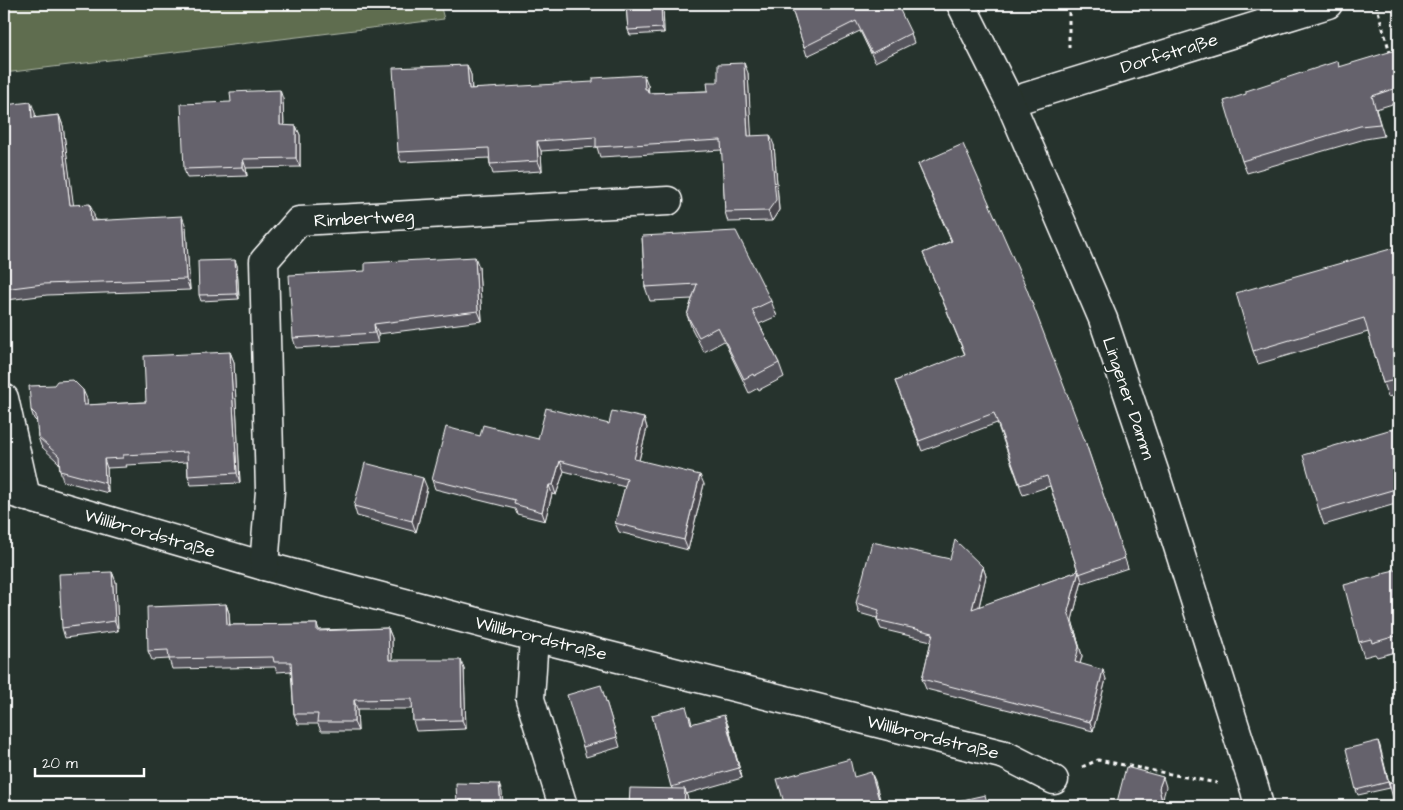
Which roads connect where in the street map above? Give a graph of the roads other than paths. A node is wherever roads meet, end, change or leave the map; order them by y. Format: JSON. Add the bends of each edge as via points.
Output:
{"nodes":[{"id":1,"x":961,"y":4,"type":"edge"},
{"id":2,"x":1328,"y":4,"type":"edge"},
{"id":3,"x":1010,"y":102,"type":"junction"},
{"id":4,"x":668,"y":201,"type":"dead end"},
{"id":5,"x":4,"y":398,"type":"edge"},
{"id":6,"x":15,"y":494,"type":"edge"},
{"id":7,"x":264,"y":566,"type":"junction"},
{"id":8,"x":534,"y":637,"type":"junction"},
{"id":9,"x":1054,"y":780,"type":"road end"},
{"id":10,"x":1257,"y":798,"type":"edge"},
{"id":11,"x":563,"y":806,"type":"edge"}],
"edges":[{"from":1,"to":3,"type":"street","name":"Lingener Damm"},
{"from":2,"to":3,"type":"street","name":"Dorfstraße"},
{"from":3,"to":10,"type":"street","name":"Lingener Damm","via":[[1103,319]]},
{"from":4,"to":7,"type":"street","name":"Rimbertweg","via":[[299,221],[264,261],[270,491]]},
{"from":5,"to":6,"type":"street","name":"Willibrordstraße"},
{"from":6,"to":7,"type":"street","name":"Willibrordstraße"},
{"from":7,"to":8,"type":"street","name":"Willibrordstraße"},
{"from":8,"to":9,"type":"street","name":"Willibrordstraße","via":[[1005,755]]},
{"from":8,"to":11,"type":"street","via":[[530,699]]}]}
